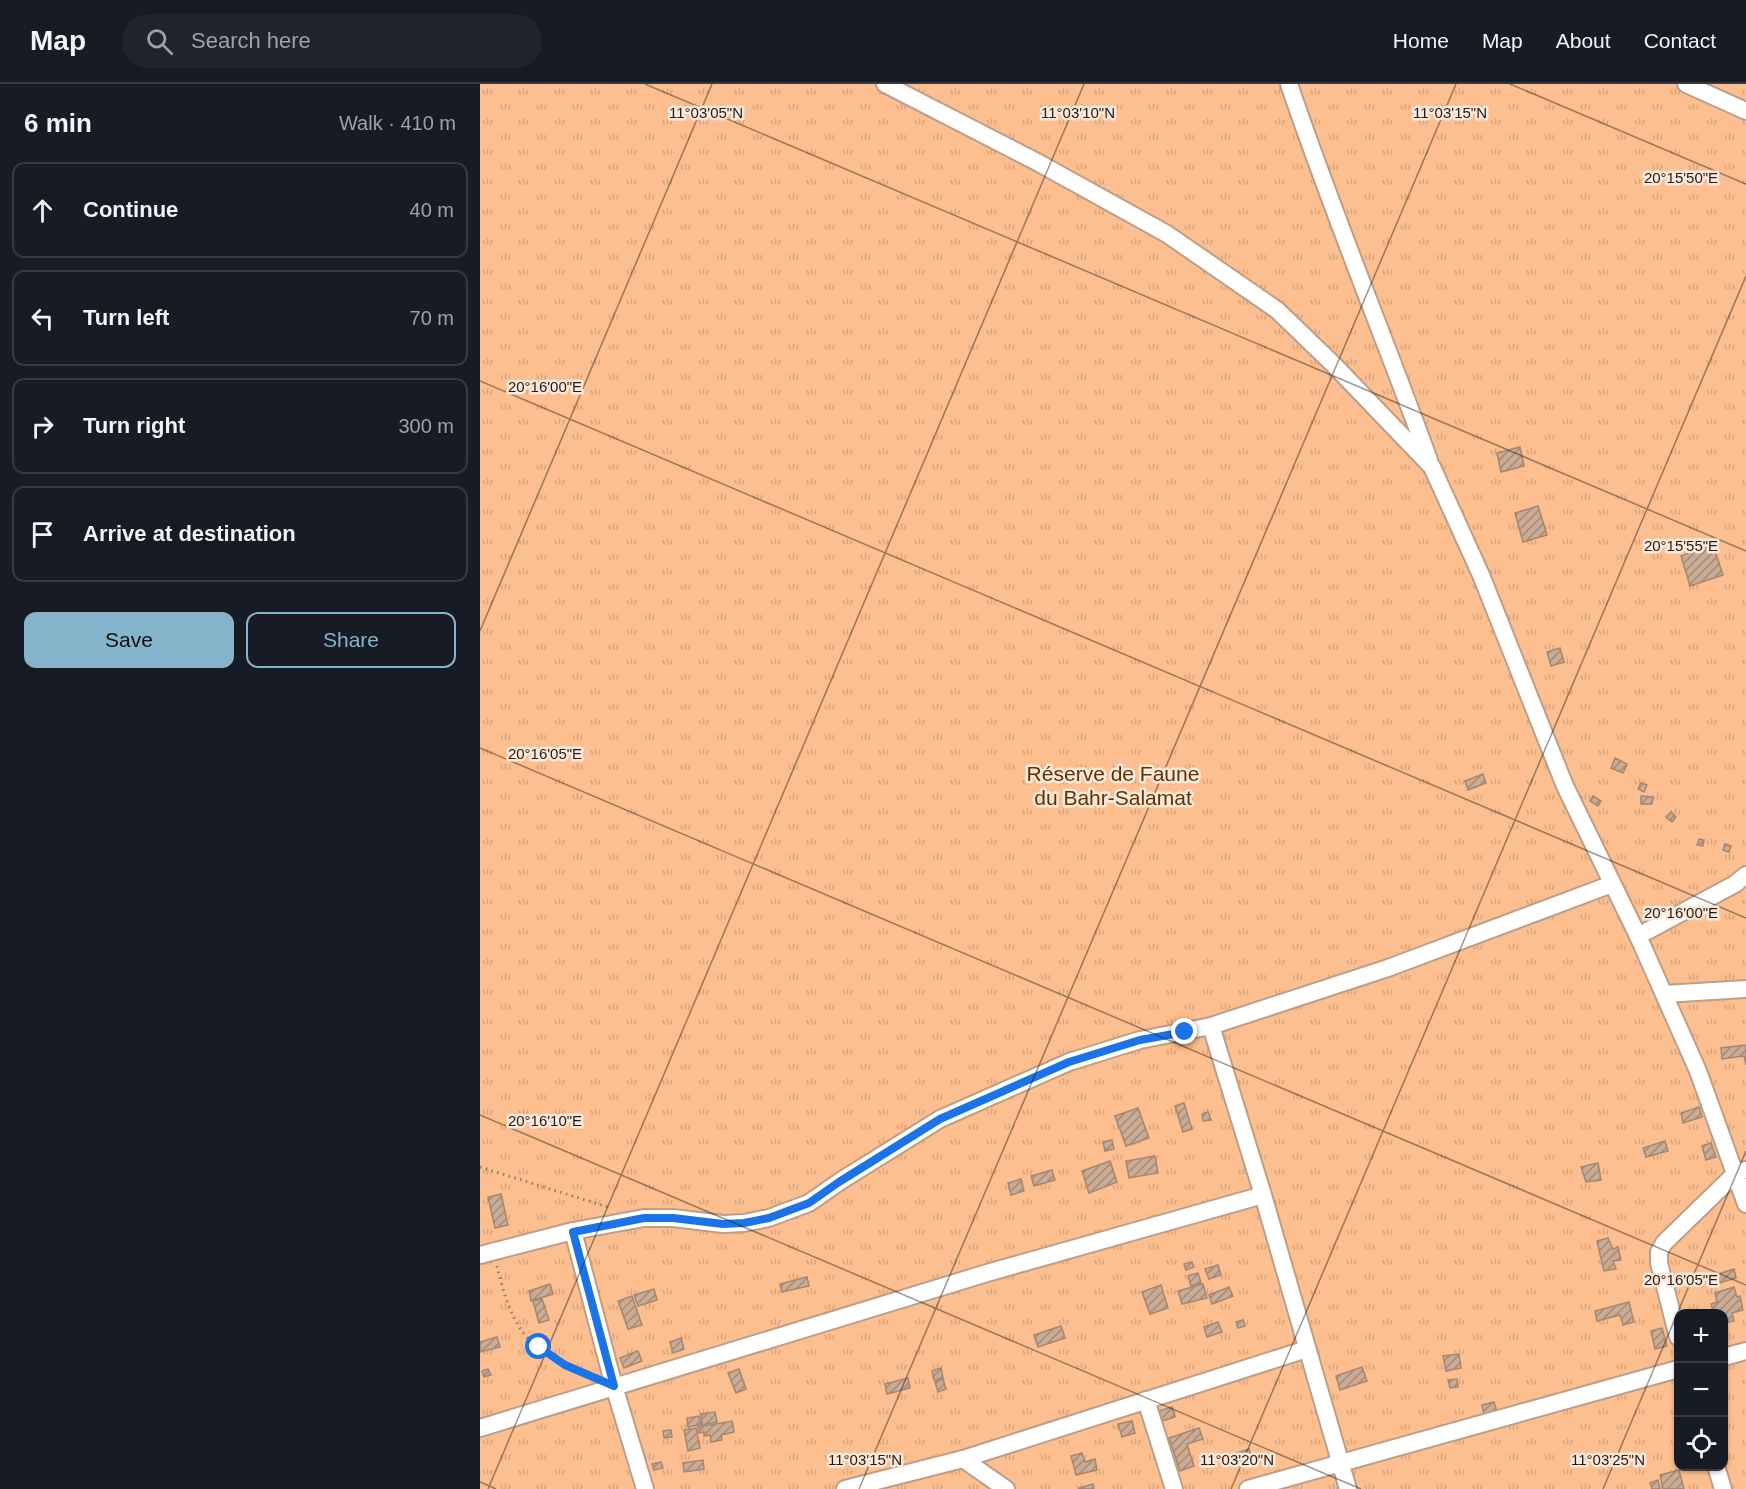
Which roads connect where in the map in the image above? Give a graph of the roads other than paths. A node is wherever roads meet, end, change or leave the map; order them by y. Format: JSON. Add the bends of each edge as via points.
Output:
{"nodes":[{"id":1,"x":885,"y":84,"type":"edge"},
{"id":2,"x":1289,"y":84,"type":"edge"},
{"id":3,"x":1686,"y":84,"type":"edge"},
{"id":4,"x":1746,"y":111,"type":"edge"},
{"id":5,"x":1432,"y":467,"type":"junction"},
{"id":6,"x":1746,"y":875,"type":"edge"},
{"id":7,"x":1612,"y":884,"type":"junction"},
{"id":8,"x":1638,"y":936,"type":"junction"},
{"id":9,"x":1746,"y":989,"type":"edge"},
{"id":10,"x":1664,"y":994,"type":"junction"},
{"id":11,"x":1211,"y":1026,"type":"junction"},
{"id":12,"x":1741,"y":1172,"type":"edge"},
{"id":13,"x":1263,"y":1195,"type":"junction"},
{"id":14,"x":1746,"y":1204,"type":"edge"},
{"id":15,"x":573,"y":1232,"type":"junction"},
{"id":16,"x":486,"y":1253,"type":"edge"},
{"id":17,"x":1674,"y":1321,"type":"edge"},
{"id":18,"x":1307,"y":1349,"type":"junction"},
{"id":19,"x":1746,"y":1351,"type":"edge"},
{"id":20,"x":1728,"y":1356,"type":"edge"},
{"id":21,"x":1674,"y":1370,"type":"edge"},
{"id":22,"x":614,"y":1386,"type":"junction"},
{"id":23,"x":1146,"y":1400,"type":"junction"},
{"id":24,"x":480,"y":1428,"type":"edge"},
{"id":25,"x":963,"y":1459,"type":"junction"},
{"id":26,"x":1340,"y":1463,"type":"junction"},
{"id":27,"x":1717,"y":1471,"type":"edge"},
{"id":28,"x":645,"y":1489,"type":"edge"},
{"id":29,"x":845,"y":1489,"type":"edge"},
{"id":30,"x":1006,"y":1489,"type":"edge"},
{"id":31,"x":1174,"y":1489,"type":"edge"},
{"id":32,"x":1248,"y":1489,"type":"edge"},
{"id":33,"x":1348,"y":1489,"type":"edge"},
{"id":34,"x":1723,"y":1489,"type":"edge"}],
"edges":[{"from":1,"to":5,"type":"street","via":[[1167,234],[1277,310]]},
{"from":2,"to":5,"type":"street"},
{"from":3,"to":4,"type":"street"},
{"from":5,"to":7,"type":"street","via":[[1565,786]]},
{"from":6,"to":8,"type":"street"},
{"from":7,"to":8,"type":"street"},
{"from":7,"to":11,"type":"street","via":[[1388,968]]},
{"from":8,"to":10,"type":"street"},
{"from":9,"to":10,"type":"street"},
{"from":10,"to":12,"type":"street"},
{"from":11,"to":13,"type":"street"},
{"from":11,"to":15,"type":"street","via":[[1140,1040],[1069,1062],[940,1119],[809,1203],[769,1218],[723,1224],[644,1218]]},
{"from":12,"to":14,"type":"street"},
{"from":12,"to":17,"type":"street","via":[[1659,1252]]},
{"from":13,"to":18,"type":"street"},
{"from":13,"to":22,"type":"street","via":[[987,1273]]},
{"from":15,"to":16,"type":"street"},
{"from":15,"to":22,"type":"street"},
{"from":18,"to":23,"type":"street"},
{"from":18,"to":26,"type":"street"},
{"from":19,"to":20,"type":"street"},
{"from":21,"to":26,"type":"street"},
{"from":22,"to":24,"type":"street"},
{"from":22,"to":28,"type":"street"},
{"from":23,"to":25,"type":"street"},
{"from":23,"to":31,"type":"street"},
{"from":25,"to":29,"type":"street"},
{"from":25,"to":30,"type":"street"},
{"from":26,"to":32,"type":"street"},
{"from":26,"to":33,"type":"street"},
{"from":27,"to":34,"type":"street"}]}
